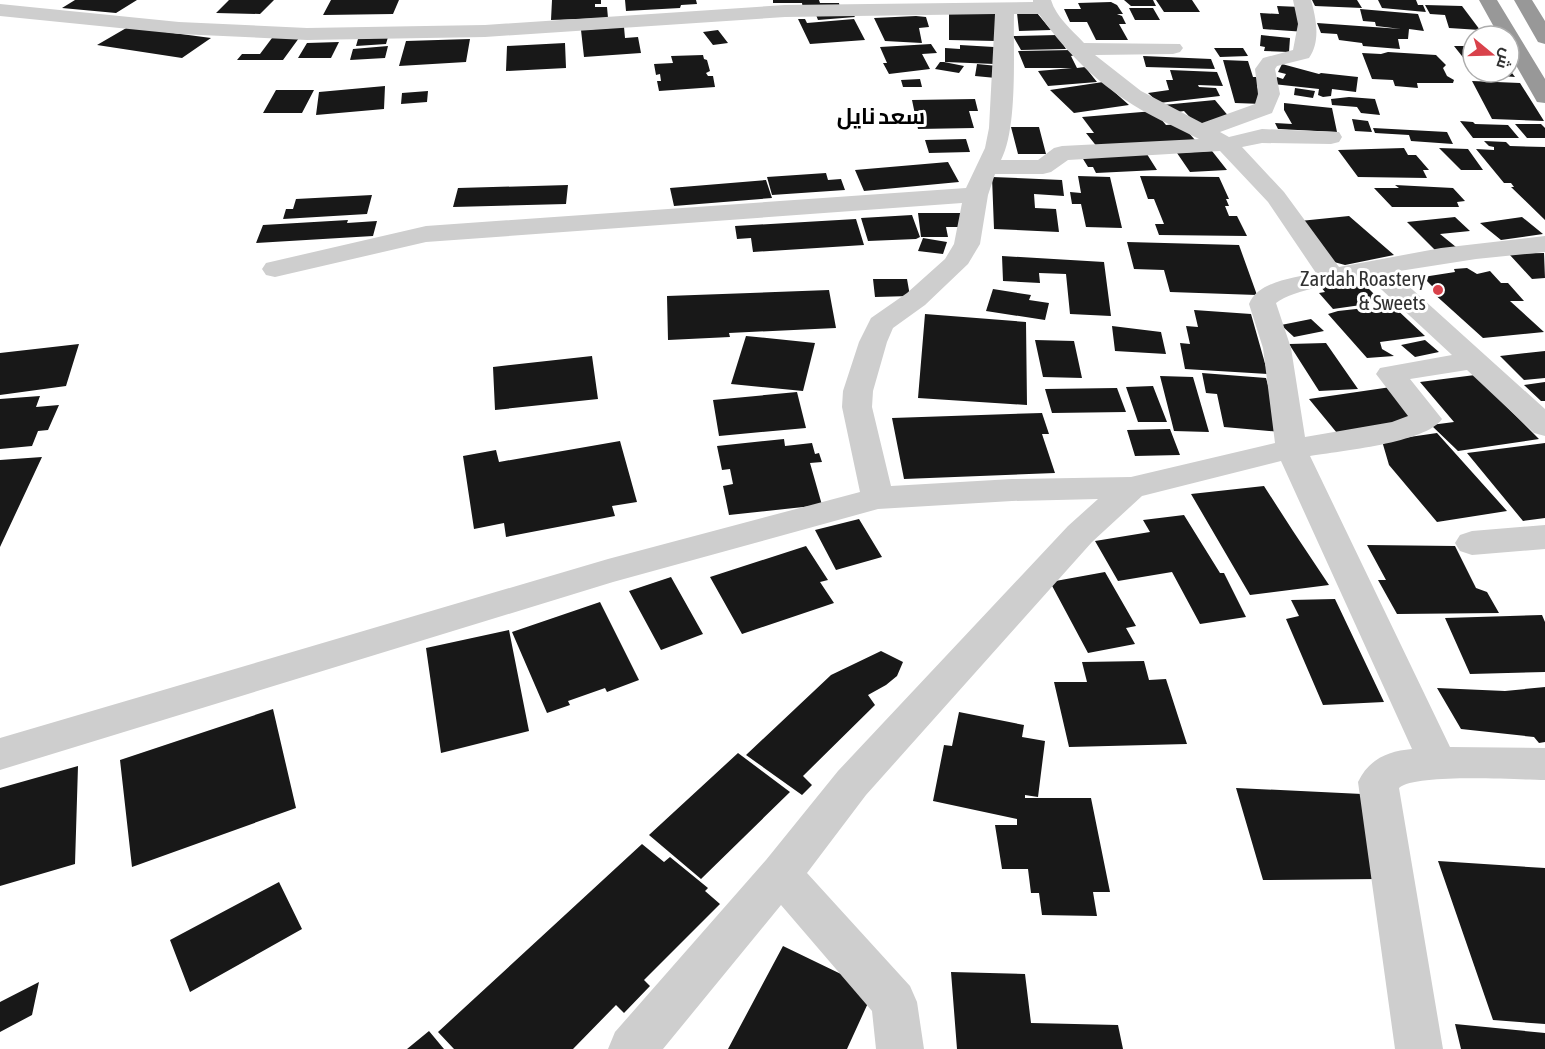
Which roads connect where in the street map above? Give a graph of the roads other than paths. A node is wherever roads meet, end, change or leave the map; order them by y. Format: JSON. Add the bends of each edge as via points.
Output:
{"nodes":[{"id":1,"x":1302,"y":0,"type":"edge"},
{"id":2,"x":1488,"y":0,"type":"edge"},
{"id":3,"x":1523,"y":0,"type":"edge"},
{"id":4,"x":1043,"y":4,"type":"edge"},
{"id":5,"x":1005,"y":9,"type":"junction"},
{"id":6,"x":0,"y":10,"type":"edge"},
{"id":7,"x":1545,"y":38,"type":"edge"},
{"id":8,"x":1173,"y":48,"type":"dead end"},
{"id":9,"x":1078,"y":49,"type":"junction"},
{"id":10,"x":1545,"y":97,"type":"edge"},
{"id":11,"x":1202,"y":131,"type":"junction"},
{"id":12,"x":1331,"y":137,"type":"dead end"},
{"id":13,"x":1226,"y":144,"type":"junction"},
{"id":14,"x":986,"y":167,"type":"junction"},
{"id":15,"x":976,"y":195,"type":"junction"},
{"id":16,"x":1545,"y":244,"type":"edge"},
{"id":17,"x":1374,"y":267,"type":"junction"},
{"id":18,"x":275,"y":269,"type":"dead end"},
{"id":19,"x":1331,"y":275,"type":"junction"},
{"id":20,"x":1473,"y":360,"type":"junction"},
{"id":21,"x":1545,"y":426,"type":"edge"},
{"id":22,"x":1291,"y":449,"type":"junction"},
{"id":23,"x":1131,"y":488,"type":"junction"},
{"id":24,"x":878,"y":498,"type":"junction"},
{"id":25,"x":1545,"y":537,"type":"edge"},
{"id":26,"x":1472,"y":543,"type":"dead end"},
{"id":27,"x":0,"y":754,"type":"edge"},
{"id":28,"x":1438,"y":763,"type":"junction"},
{"id":29,"x":1545,"y":764,"type":"edge"},
{"id":30,"x":781,"y":874,"type":"junction"},
{"id":31,"x":632,"y":1049,"type":"edge"},
{"id":32,"x":900,"y":1049,"type":"edge"},
{"id":33,"x":1419,"y":1049,"type":"edge"}],
"edges":[{"from":1,"to":11,"type":"street","via":[[1308,24],[1302,54],[1270,62],[1265,69],[1269,94],[1264,108]]},
{"from":2,"to":10,"type":"highway"},
{"from":3,"to":7,"type":"highway"},
{"from":4,"to":5,"type":"street"},
{"from":4,"to":9,"type":"street"},
{"from":5,"to":6,"type":"street","via":[[785,11],[485,31],[307,34],[179,28]]},
{"from":5,"to":14,"type":"street","via":[[1000,128]]},
{"from":8,"to":9,"type":"street"},
{"from":9,"to":11,"type":"street","via":[[1133,96]]},
{"from":11,"to":13,"type":"street"},
{"from":12,"to":13,"type":"street","via":[[1262,136]]},
{"from":13,"to":14,"type":"street","via":[[1062,153],[1043,166]]},
{"from":13,"to":19,"type":"street","via":[[1276,197]]},
{"from":14,"to":15,"type":"street"},
{"from":15,"to":18,"type":"street","via":[[426,234]]},
{"from":15,"to":24,"type":"street","via":[[967,244],[955,264],[882,324],[873,342],[857,407]]},
{"from":16,"to":17,"type":"street"},
{"from":17,"to":19,"type":"street"},
{"from":17,"to":20,"type":"street"},
{"from":19,"to":22,"type":"street","via":[[1272,293],[1262,304],[1277,348]]},
{"from":20,"to":21,"type":"street"},
{"from":20,"to":22,"type":"street","via":[[1390,374],[1427,419],[1398,432]]},
{"from":22,"to":23,"type":"street"},
{"from":22,"to":28,"type":"street"},
{"from":23,"to":24,"type":"street"},
{"from":23,"to":30,"type":"street","via":[[1080,534],[978,643],[852,783]]},
{"from":24,"to":27,"type":"street","via":[[608,571]]},
{"from":25,"to":26,"type":"street"},
{"from":28,"to":29,"type":"street"},
{"from":28,"to":33,"type":"street","via":[[1396,767],[1378,782]]},
{"from":30,"to":31,"type":"street"},
{"from":30,"to":32,"type":"street","via":[[894,1002]]}]}
